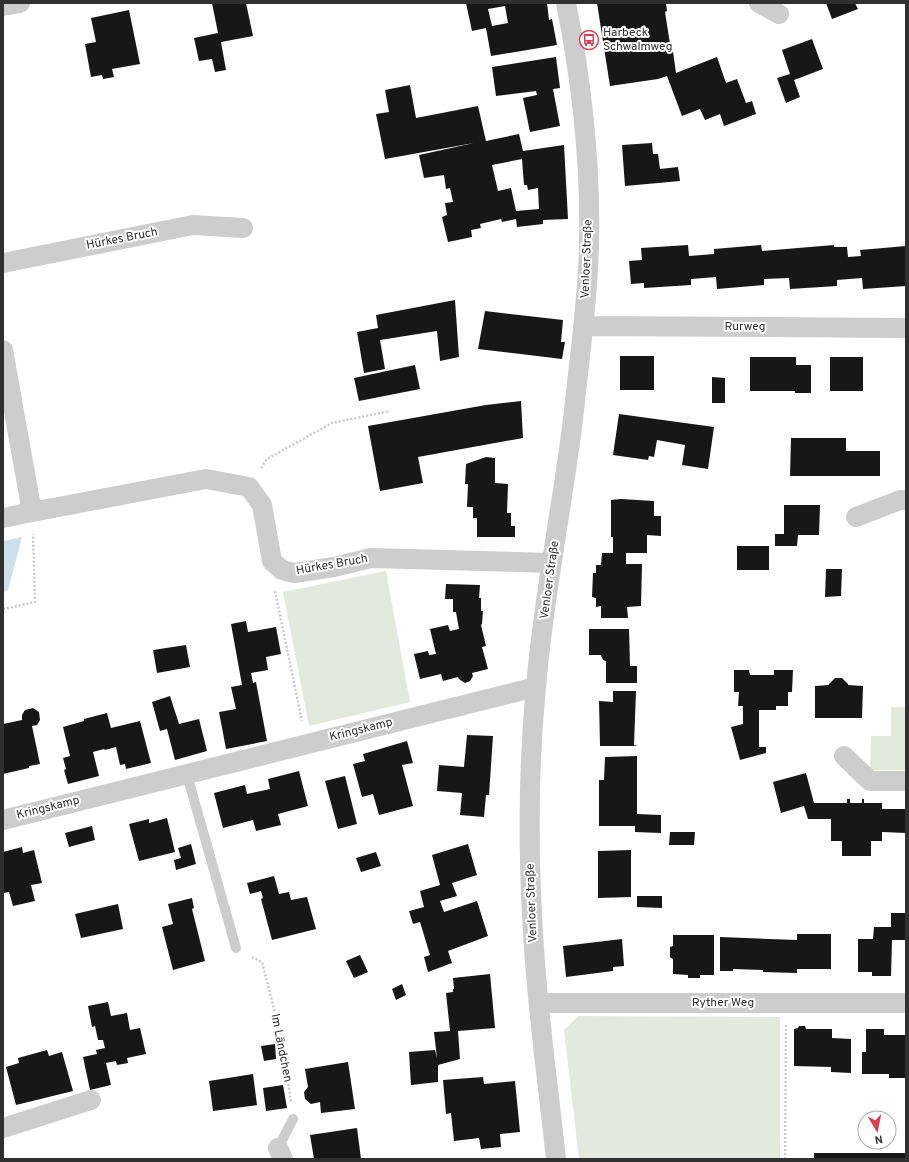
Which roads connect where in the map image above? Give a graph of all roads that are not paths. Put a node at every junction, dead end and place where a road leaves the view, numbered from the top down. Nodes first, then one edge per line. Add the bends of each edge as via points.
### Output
1 (20, 3) edge
2 (566, 3) edge
3 (759, 3) edge
4 (3, 6) edge
5 (779, 14) dead end
6 (242, 228) dead end
7 (3, 263) edge
8 (583, 326) junction
9 (906, 328) edge
10 (3, 350) edge
11 (906, 500) edge
12 (32, 512) junction
13 (856, 517) dead end
14 (3, 518) edge
15 (552, 563) junction
16 (536, 687) junction
17 (844, 756) dead end
18 (187, 775) junction
19 (906, 782) edge
20 (3, 820) edge
21 (236, 948) road end
22 (539, 1003) junction
23 (906, 1003) edge
24 (91, 1100) dead end
25 (293, 1119) road end
26 (3, 1128) edge
27 (280, 1154) edge
28 (556, 1159) edge

1 - 4 street
2 - 8 street, Venloer Straße via 582,96 588,172 589,246
3 - 5 street
6 - 7 street, Hürkes Bruch via 193,225
8 - 9 street, Rurweg
8 - 15 street, Venloer Straße via 572,428
10 - 12 street
11 - 13 street
12 - 14 street
12 - 15 street, Hürkes Bruch via 206,479 249,487 262,505 272,561 282,570 294,573 371,558
15 - 16 street, Venloer Straße
16 - 18 street, Kringskamp
16 - 22 street, Venloer Straße via 529,833
17 - 19 street via 870,781
18 - 20 street, Kringskamp
18 - 21 lane
22 - 23 street, Ryther Weg
22 - 28 street, Venloer Straße
24 - 26 street
25 - 27 lane

